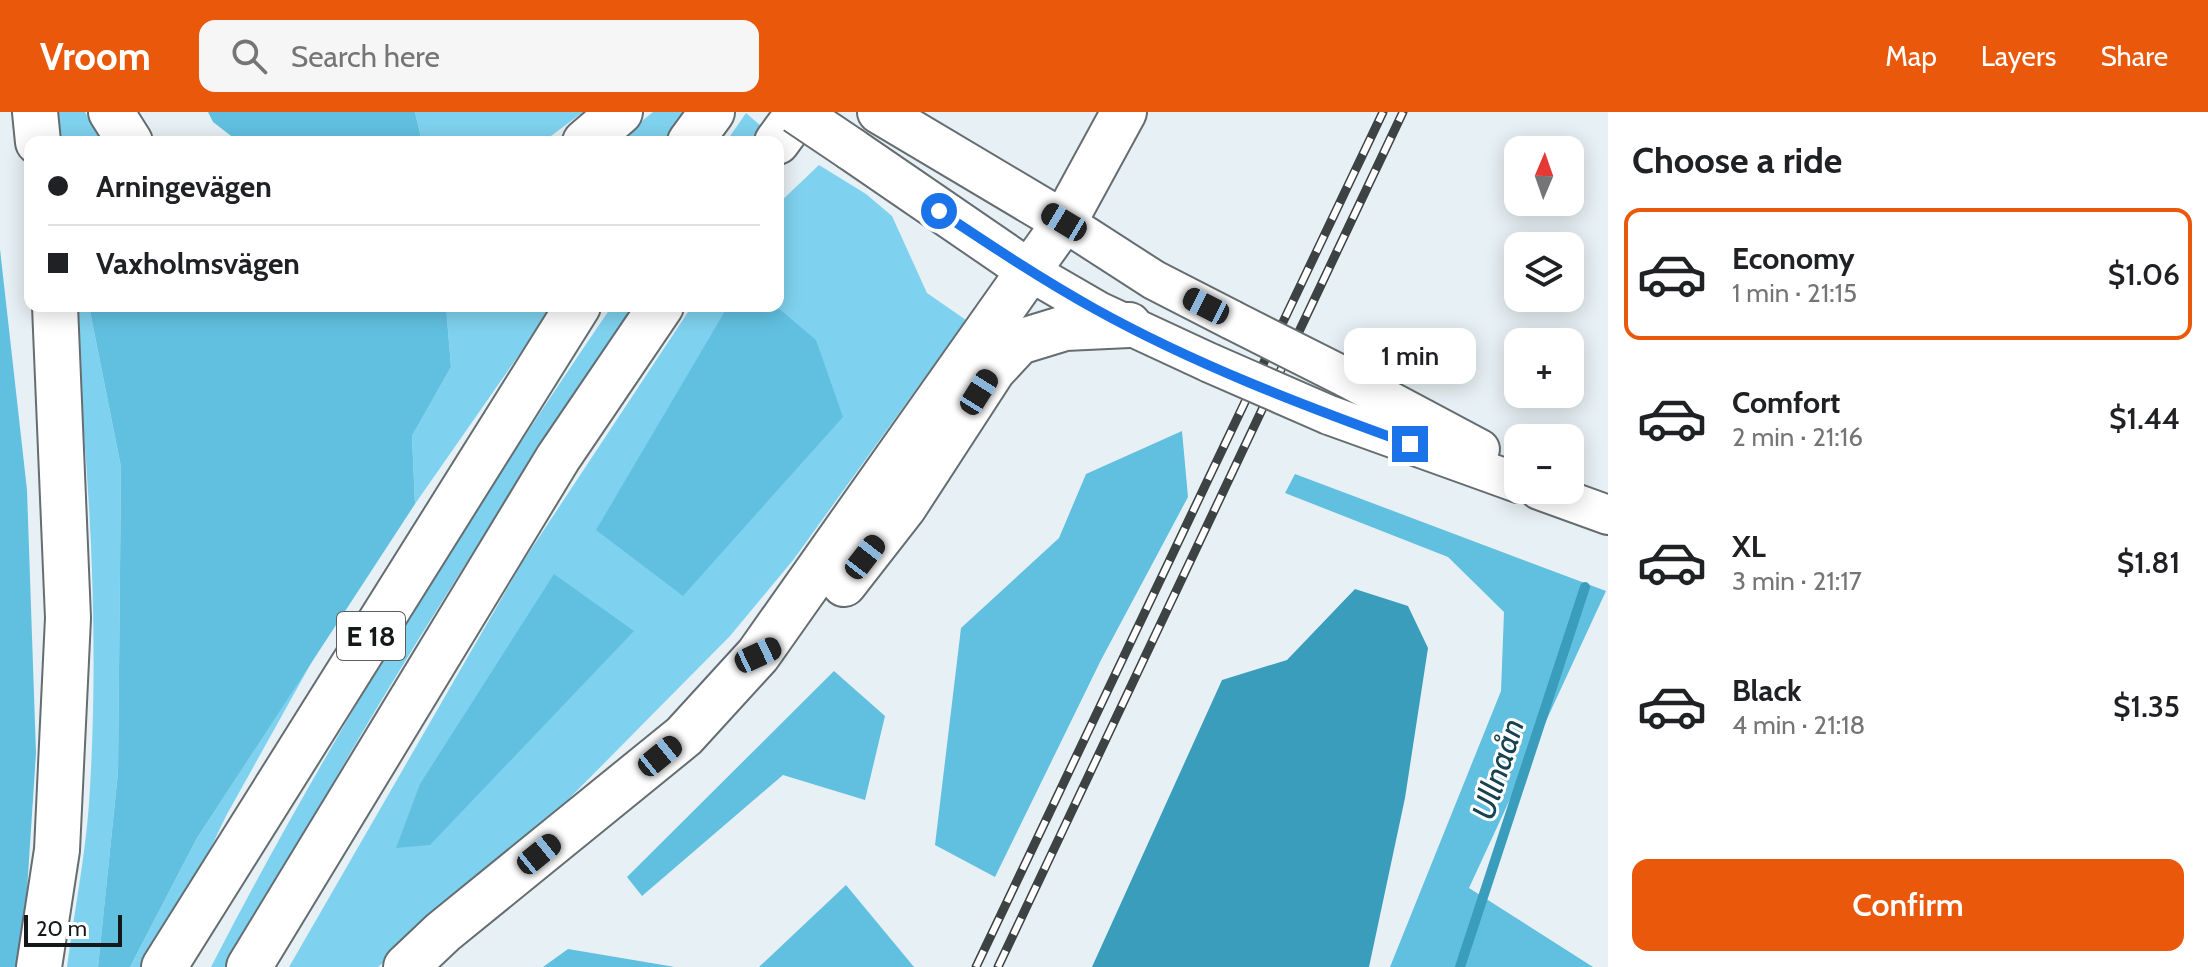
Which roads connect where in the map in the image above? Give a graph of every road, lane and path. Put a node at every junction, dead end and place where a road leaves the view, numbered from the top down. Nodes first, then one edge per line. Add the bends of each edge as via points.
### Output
1 (35, 112) edge
2 (111, 112) edge
3 (620, 112) edge
4 (712, 112) edge
5 (798, 112) edge
6 (879, 112) edge
7 (1124, 112) edge
8 (37, 136) edge
9 (126, 136) edge
10 (592, 136) edge
11 (694, 136) edge
12 (781, 136) edge
13 (1064, 222) junction
14 (1029, 271) junction
15 (55, 312) edge
16 (574, 312) edge
17 (657, 312) edge
18 (1129, 325) junction
19 (1504, 462) edge
20 (1504, 478) edge
21 (758, 655) junction
22 (39, 967) edge
23 (164, 967) edge
24 (249, 967) edge
25 (406, 967) edge

1 - 8 highway
2 - 9 highway
3 - 10 highway
4 - 11 highway
5 - 12 highway
5 - 14 main road, bridge
6 - 13 main road
7 - 13 highway
13 - 14 main road
13 - 19 main road, bridge via 1154,280
14 - 18 main road
14 - 21 highway
15 - 22 highway via 68,618 57,850
16 - 23 highway, E 18
17 - 24 highway, E 18 via 558,458
18 - 20 main road, bridge via 1329,415
18 - 21 highway via 1065,328 1019,342 993,370 904,507 806,633
21 - 25 highway via 684,736

